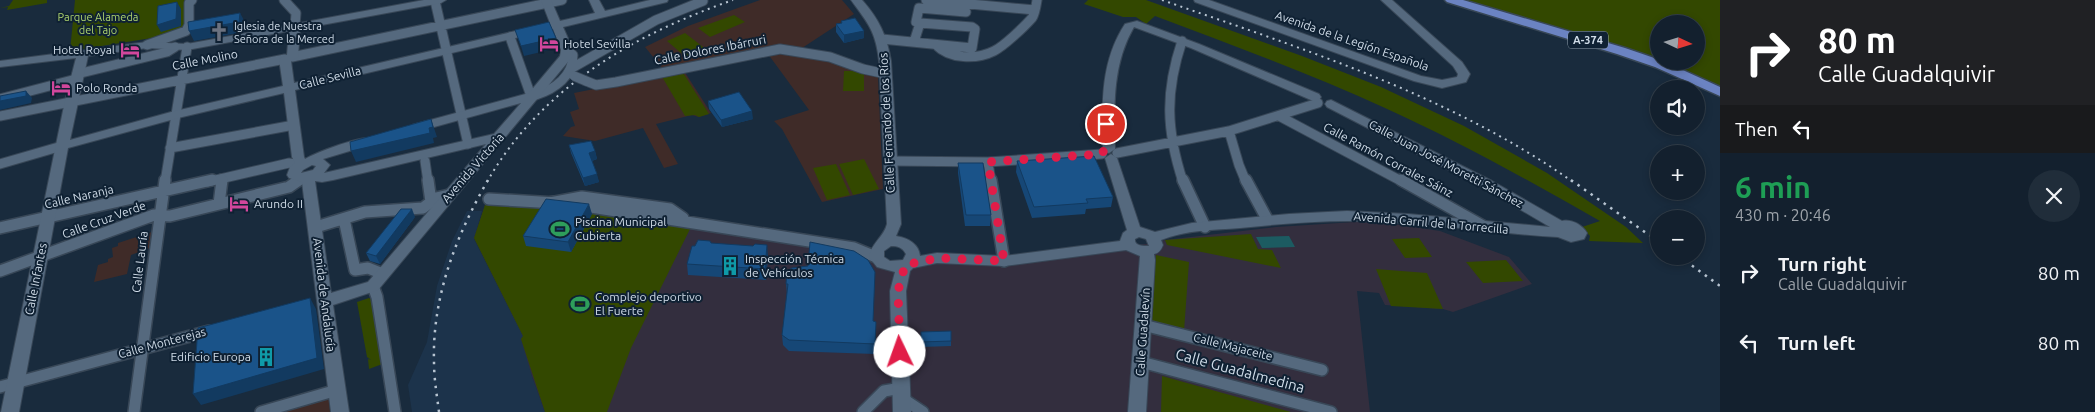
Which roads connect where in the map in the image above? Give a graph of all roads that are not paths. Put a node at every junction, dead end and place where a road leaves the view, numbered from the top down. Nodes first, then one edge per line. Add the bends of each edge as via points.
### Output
1 (192, 0) edge
2 (284, 0) edge
3 (438, 0) edge
4 (562, 0) edge
5 (594, 0) edge
6 (662, 0) edge
7 (856, 0) edge
8 (926, 0) edge
9 (1037, 0) edge
10 (1192, 0) edge
11 (1200, 0) edge
12 (1386, 0) edge
13 (1451, 0) edge
14 (703, 1) edge
15 (546, 2) edge
16 (1212, 6) junction
17 (1035, 10) junction
18 (966, 12) dead end
19 (601, 14) junction
20 (920, 22) junction
21 (441, 25) junction
22 (557, 25) junction
23 (296, 26) junction
24 (510, 37) junction
25 (882, 38) junction
26 (1182, 41) junction
27 (914, 42) junction
28 (935, 44) junction
29 (147, 45) junction
30 (181, 47) junction
31 (448, 51) junction
32 (83, 54) junction
33 (289, 58) junction
34 (0, 64) edge
35 (570, 64) junction
36 (886, 74) junction
37 (76, 76) junction
38 (180, 79) junction
39 (288, 89) junction
40 (1720, 92) edge
41 (533, 95) junction
42 (0, 100) edge
43 (71, 102) junction
44 (1321, 102) junction
45 (462, 114) junction
46 (175, 115) junction
47 (0, 116) edge
48 (1279, 116) junction
49 (294, 125) junction
50 (408, 130) edge
51 (1229, 131) junction
52 (380, 138) edge
53 (498, 138) junction
54 (1172, 143) junction
55 (468, 144) junction
56 (62, 146) junction
57 (170, 148) junction
58 (1110, 153) junction
59 (425, 161) dead end
60 (890, 161) junction
61 (988, 162) junction
62 (0, 164) edge
63 (306, 170) junction
64 (222, 179) junction
65 (163, 191) junction
66 (449, 195) junction
67 (489, 199) dead end
68 (219, 204) junction
69 (427, 205) junction
70 (160, 214) junction
71 (48, 217) junction
72 (344, 219) junction
73 (1267, 219) junction
74 (894, 224) junction
75 (423, 226) junction
76 (316, 227) junction
77 (1205, 227) junction
78 (1484, 227) junction
79 (0, 228) edge
80 (1560, 229) joint
81 (1132, 238) junction
82 (908, 245) junction
83 (1150, 245) junction
84 (880, 253) junction
85 (41, 256) junction
86 (938, 258) junction
87 (1004, 261) junction
88 (906, 264) junction
89 (0, 271) edge
90 (384, 274) junction
91 (373, 286) junction
92 (898, 291) junction
93 (319, 301) junction
94 (1144, 325) junction
95 (219, 328) edge
96 (143, 348) junction
97 (1141, 362) junction
98 (1322, 370) dead end
99 (15, 383) junction
100 (0, 387) edge
101 (337, 390) junction
102 (902, 399) edge
103 (10, 412) edge
104 (134, 412) edge
105 (261, 412) edge
106 (340, 412) edge
107 (396, 412) edge
108 (863, 412) edge
109 (923, 412) edge
110 (1137, 412) edge
111 (1331, 412) edge

1 - 29 street via 185,32
2 - 23 street via 296,13
3 - 21 street
3 - 23 main road
4 - 15 street, Calle Molino
5 - 19 main road
6 - 19 main road, Calle Sevilla
7 - 25 main road, Calle Fernando de los Ríos
8 - 17 street
9 - 17 street
10 - 16 main road
11 - 16 main road
12 - 16 main road, Avenida de la Legión Española via 1458,64 1464,74 1462,80 1442,84 1418,80
13 - 40 main road, A-374 via 1621,51 1659,64
14 - 35 street via 656,20
15 - 21 street, Calle Molino
15 - 22 main road
17 - 28 street via 1028,22 989,54 973,57 955,55 944,52
18 - 20 street via 919,8 916,22
19 - 22 main road, Calle Sevilla
20 - 27 street
20 - 28 street via 974,28 972,48
21 - 31 street
21 - 33 street, Calle Molino
22 - 24 main road, Calle Sevilla
22 - 35 main road
23 - 30 main road
23 - 33 main road, Avenida de Andalucía
24 - 31 main road, Calle Sevilla
24 - 41 street
25 - 27 street
25 - 36 main road, Calle Fernando de los Ríos
26 - 44 main road, Calle Juan José Moretti Sánchez
26 - 54 street via 1169,88
26 - 58 main road, Calle Juan José Moretti Sánchez via 1133,25 1114,60 1109,78 1106,108
27 - 28 street
29 - 30 main road
29 - 32 main road
30 - 37 street
30 - 38 street, Calle Lauría
31 - 39 main road, Calle Sevilla
31 - 45 street
32 - 34 main road
32 - 37 main road, Calle Infantes
33 - 38 street, Calle Molino
33 - 39 main road, Avenida de Andalucía
35 - 36 street, Calle Dolores Ibárruri, bridge via 586,81 596,84 780,49 830,57
35 - 41 main road, Avenida Victoria
35 - 41 street via 544,93
36 - 60 main road, Calle Fernando de los Ríos
37 - 42 street
37 - 43 main road, Calle Infantes
38 - 43 street, Calle Molino
38 - 46 street, Calle Lauría
39 - 46 main road, Calle Sevilla
39 - 49 main road, Avenida de Andalucía
41 - 45 main road
41 - 53 main road, Avenida Victoria
43 - 47 street, Calle Molino
43 - 56 main road, Calle Infantes
44 - 48 street
44 - 80 main road, Calle Juan José Moretti Sánchez via 1487,184
45 - 50 main road
45 - 55 street
46 - 56 main road, Calle Sevilla
46 - 57 street, Calle Lauría
48 - 51 street
48 - 78 street, Calle Ramón Corrales Sáinz
49 - 57 street
49 - 63 main road, Avenida de Andalucía via 298,157
51 - 54 street
51 - 73 street via 1250,192
52 - 63 main road via 319,156
53 - 55 main road
53 - 66 main road, Avenida Victoria
54 - 58 street
54 - 77 street via 1184,182
55 - 63 main road via 322,178
56 - 62 street, Calle Sevilla
56 - 71 main road, Calle Infantes
57 - 65 street, Calle Lauría
58 - 61 street
58 - 81 main road
59 - 69 street
60 - 61 street
60 - 74 main road, Calle Fernando de los Ríos
61 - 87 street
63 - 64 street, Calle Naranja via 289,164
63 - 68 street, Calle Cruz Verde via 289,187
63 - 76 main road, Avenida de Andalucía
64 - 65 street, Calle Naranja
64 - 68 street
65 - 70 street, Calle Lauría
65 - 71 street, Calle Naranja
66 - 69 street via 436,198
66 - 75 main road, Avenida Victoria
67 - 84 street via 567,203
68 - 70 street, Calle Cruz Verde via 170,216
69 - 72 street via 365,212
69 - 75 street via 430,210
70 - 85 street, Calle Cruz Verde
70 - 96 street, Calle Lauría
71 - 79 street, Calle Naranja
71 - 85 main road, Calle Infantes
72 - 76 street
72 - 90 street via 355,270 368,268
73 - 77 main road, Avenida Carril de la Torrecilla
73 - 78 main road, Avenida Carril de la Torrecilla via 1356,216
74 - 82 main road, Calle Fernando de los Ríos
74 - 84 main road
75 - 90 main road, Avenida Victoria
76 - 93 main road, Avenida de Andalucía
77 - 83 main road, Avenida Carril de la Torrecilla via 1167,233
78 - 80 main road, Avenida Carril de la Torrecilla
81 - 83 main road via 1147,234
81 - 87 main road
82 - 84 main road via 895,241
82 - 86 main road
82 - 88 main road via 913,254
83 - 94 main road, Calle Guadalevín
84 - 88 main road via 897,267
84 - 92 main road via 892,272
85 - 89 street, Calle Cruz Verde
85 - 99 main road, Calle Infantes
86 - 87 main road
86 - 88 main road
88 - 92 main road
90 - 91 main road, Avenida Victoria
91 - 93 main road, Avenida Victoria via 336,299
91 - 107 street
92 - 102 main road
93 - 101 main road, Avenida de Andalucía
94 - 97 main road, Calle Guadalevín
94 - 98 street, Calle Majaceite
95 - 96 street, Calle Monterejas
96 - 99 street, Calle Monterejas
96 - 104 street, Calle Lauría
97 - 110 main road, Calle Guadalevín
97 - 111 street, Calle Guadalmedina
99 - 100 street, Calle Monterejas
99 - 103 main road, Calle Infantes
101 - 105 street
101 - 106 main road, Avenida de Andalucía
102 - 108 street via 884,391
102 - 109 street

